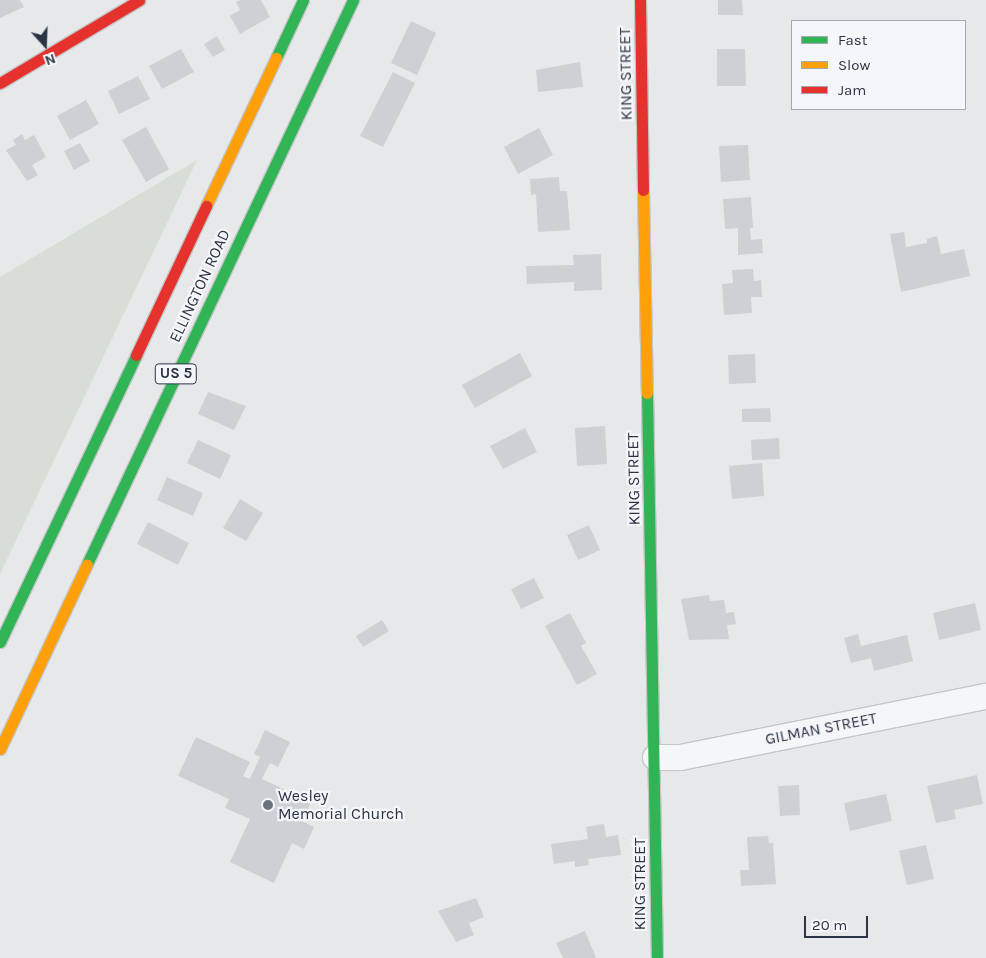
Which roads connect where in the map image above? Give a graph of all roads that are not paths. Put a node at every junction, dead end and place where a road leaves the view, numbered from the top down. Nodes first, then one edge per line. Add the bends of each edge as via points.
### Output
1 (140, 0) edge
2 (303, 0) edge
3 (353, 0) edge
4 (640, 0) edge
5 (0, 83) edge
6 (0, 642) edge
7 (986, 696) edge
8 (0, 748) edge
9 (655, 757) junction
10 (656, 958) edge

1 - 5 main road
2 - 6 main road, ELLINGTON ROAD / US 5
3 - 8 main road, ELLINGTON ROAD / US 5
4 - 9 main road, KING STREET
7 - 9 street, GILMAN STREET via 680,756
9 - 10 main road, KING STREET

